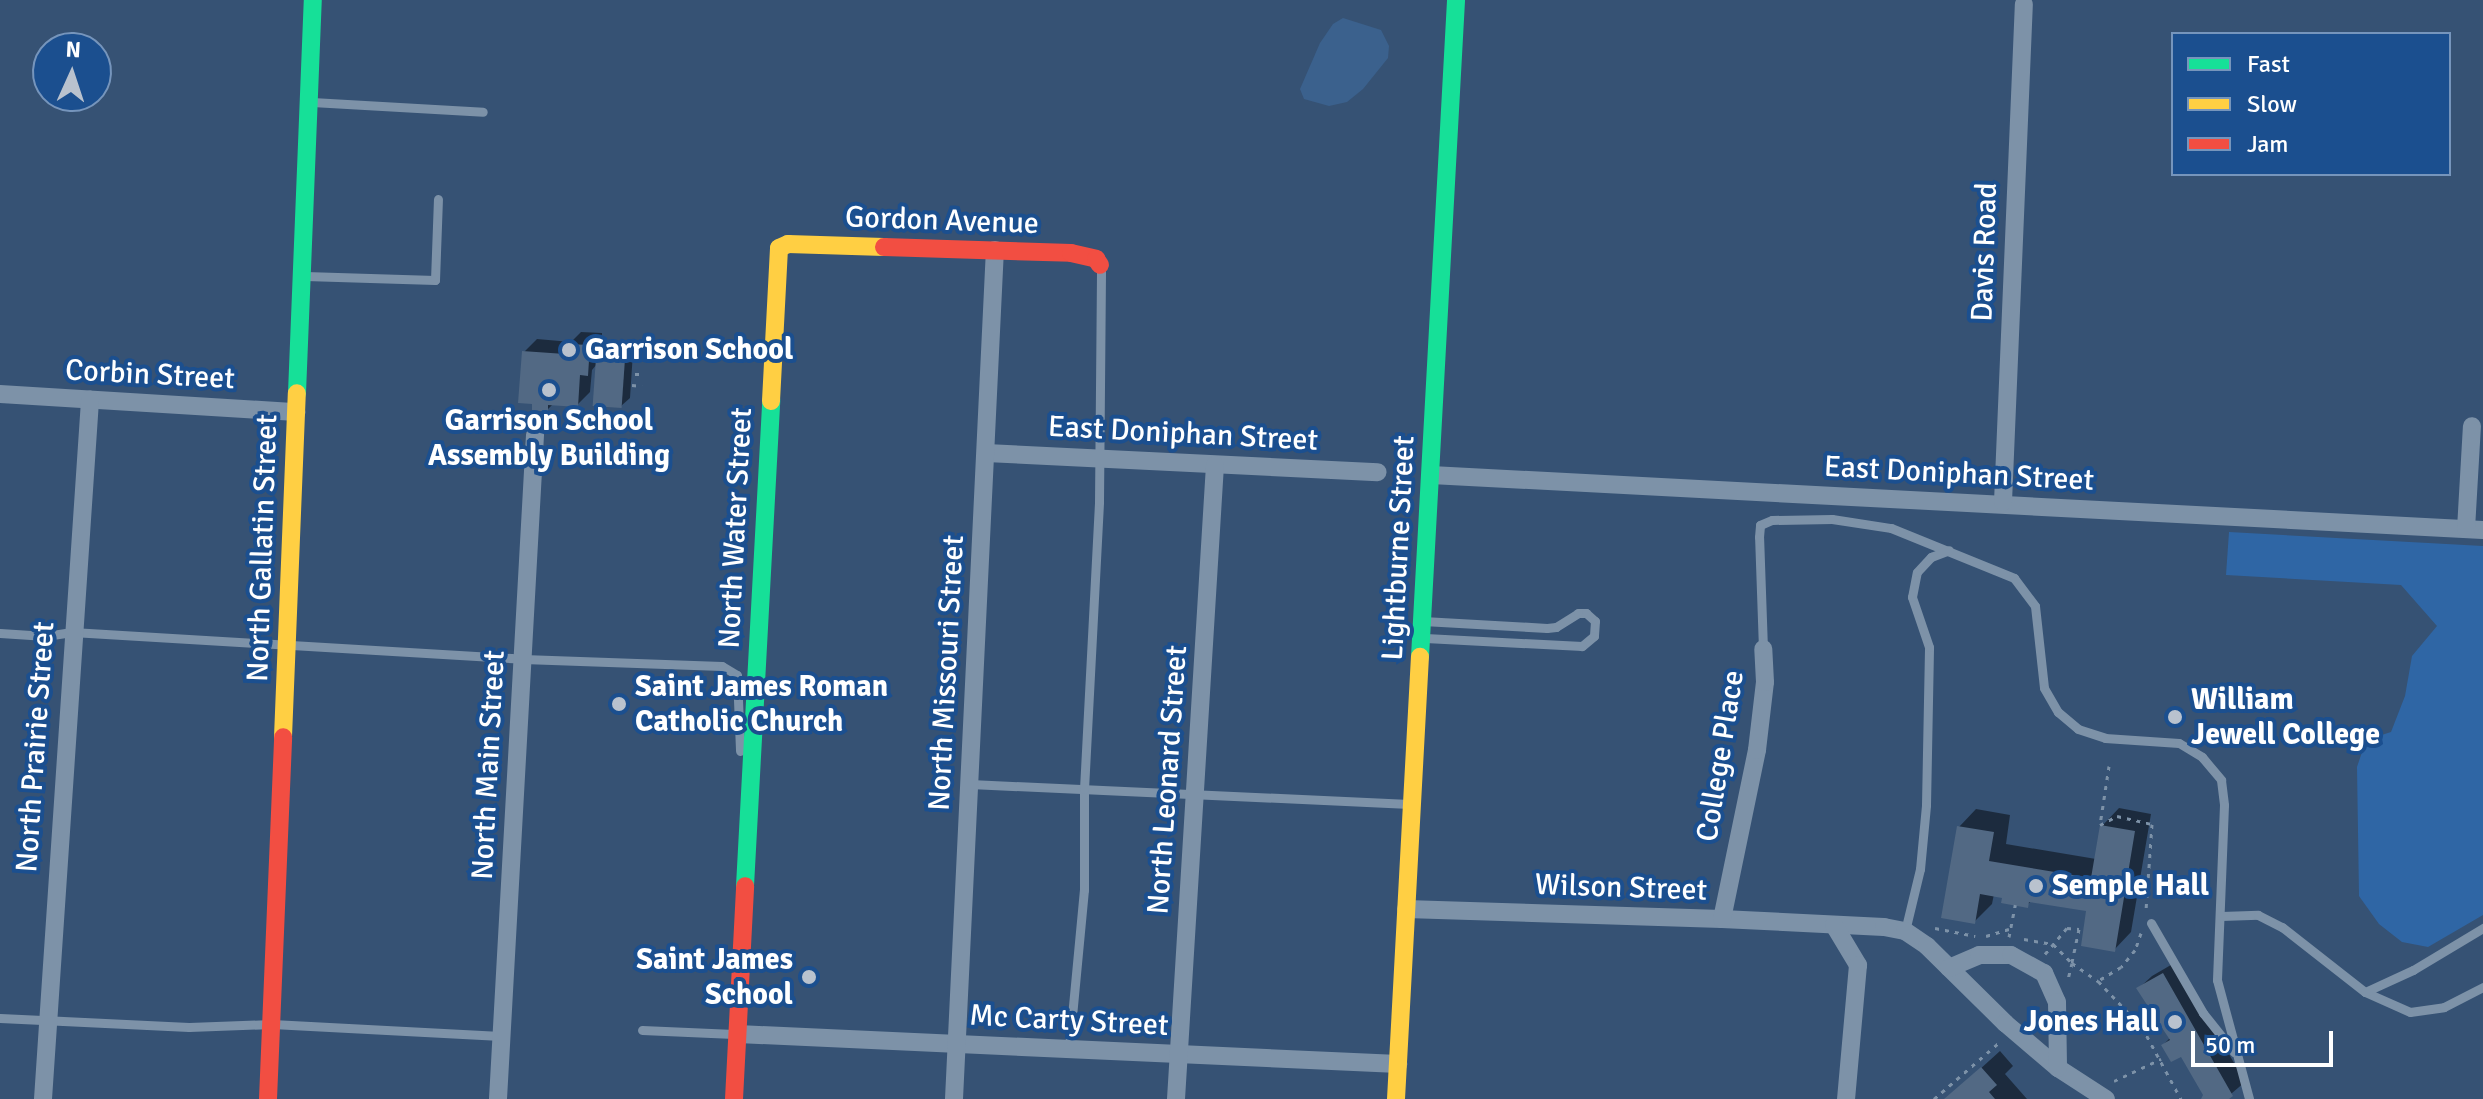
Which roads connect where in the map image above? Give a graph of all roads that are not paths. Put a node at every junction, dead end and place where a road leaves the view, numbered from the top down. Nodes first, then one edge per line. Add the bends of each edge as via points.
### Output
1 (313, 0) edge
2 (1456, 0) edge
3 (2024, 4) dead end
4 (309, 102) junction
5 (483, 112) dead end
6 (438, 199) dead end
7 (779, 248) joint
8 (995, 250) junction
9 (1100, 265) joint
10 (302, 275) junction
11 (0, 394) edge
12 (90, 400) junction
13 (296, 412) junction
14 (2472, 426) dead end
15 (535, 435) dead end
16 (986, 453) junction
17 (1099, 458) junction
18 (1215, 465) junction
19 (1378, 472) dead end
20 (1431, 475) junction
21 (2003, 502) junction
22 (2474, 529) edge
23 (1949, 550) junction
24 (1422, 630) junction
25 (72, 632) junction
26 (0, 633) edge
27 (287, 643) junction
28 (1763, 649) joint
29 (523, 659) junction
30 (970, 784) junction
31 (1084, 789) junction
32 (750, 793) junction
33 (1195, 794) junction
34 (1412, 805) junction
35 (1406, 909) junction
36 (2221, 916) junction
37 (1722, 919) junction
38 (2148, 921) road end
39 (1834, 925) junction
40 (2483, 928) edge
41 (1905, 931) junction
42 (1949, 968) junction
43 (2483, 987) edge
44 (2365, 992) junction
45 (0, 1018) edge
46 (47, 1021) junction
47 (272, 1024) junction
48 (642, 1030) dead end
49 (738, 1034) junction
50 (501, 1036) junction
51 (957, 1044) junction
52 (1069, 1048) junction
53 (1179, 1054) junction
54 (2238, 1058) junction
55 (1398, 1064) junction
56 (2058, 1068) junction
57 (2100, 1095) edge
58 (43, 1099) edge
59 (268, 1099) edge
60 (498, 1099) edge
61 (734, 1099) edge
62 (954, 1099) edge
63 (1176, 1099) edge
64 (1396, 1099) edge
65 (1846, 1099) edge
66 (2249, 1099) edge

1 - 4 street, North Gallatin Street
2 - 20 street, Lightburne Street
3 - 21 street, Davis Road
4 - 5 lane
4 - 10 street, North Gallatin Street
6 - 10 lane via 435,280
7 - 8 street, Gordon Avenue via 788,244
7 - 32 street, North Water Street
8 - 9 street, Gordon Avenue via 1071,253 1096,259
8 - 16 street, North Missouri Street
9 - 17 lane
10 - 13 street, North Gallatin Street
11 - 12 street, Corbin Street
12 - 13 street, Corbin Street
12 - 25 street, North Prairie Street
13 - 27 street, North Gallatin Street
14 - 22 street
15 - 29 street, North Main Street
16 - 17 street, East Doniphan Street
16 - 30 street, North Missouri Street
17 - 18 street, East Doniphan Street
17 - 31 lane
18 - 19 street, East Doniphan Street
18 - 33 street, North Leonard Street
20 - 21 street, East Doniphan Street
20 - 24 street, Lightburne Street
21 - 22 street, East Doniphan Street
23 - 28 lane via 1891,528 1832,519 1760,525
23 - 36 lane via 1999,569 2027,592 2039,624 2044,688 2058,712 2078,729 2105,738 2179,743 2202,757 2221,780
23 - 41 lane via 1931,557 1917,572 1912,597 1929,647 1926,805 1920,869
24 - 24 lane via 1582,646 1596,629 1591,616 1578,613 1547,628
24 - 34 street, Lightburne Street
25 - 26 lane
25 - 27 lane
25 - 46 street, North Prairie Street
27 - 29 lane
27 - 47 street, North Gallatin Street
28 - 37 street, College Place via 1757,750
29 - 32 lane via 722,666 737,675 740,754
29 - 50 street, North Main Street
30 - 31 lane
30 - 51 street, North Missouri Street
31 - 33 lane
31 - 52 lane via 1084,890
32 - 49 street, North Water Street
33 - 34 lane
33 - 53 street, North Leonard Street
34 - 35 street, Lightburne Street
35 - 37 street, Wilson Street
35 - 55 street, Lightburne Street
36 - 44 lane via 2258,915 2282,927
36 - 54 lane via 2217,980
37 - 39 street, Wilson Street
38 - 54 lane via 2203,1013
39 - 41 street, Wilson Street
39 - 65 street via 1858,965
40 - 44 lane
41 - 42 street
42 - 56 street
42 - 56 street via 1979,955 2011,955 2044,973 2057,1002
43 - 44 lane via 2444,1007 2410,1012
45 - 46 lane
46 - 47 lane via 189,1027
46 - 58 street, North Prairie Street
47 - 50 lane
47 - 59 street, North Gallatin Street
48 - 49 lane
49 - 51 street, Mc Carty Street
49 - 61 street, North Water Street
50 - 60 street, North Main Street
51 - 52 street, Mc Carty Street
51 - 62 street, North Missouri Street
52 - 53 street, Mc Carty Street
53 - 55 street, Mc Carty Street
53 - 63 street, North Leonard Street
54 - 66 lane
55 - 64 street, Lightburne Street
56 - 57 street

